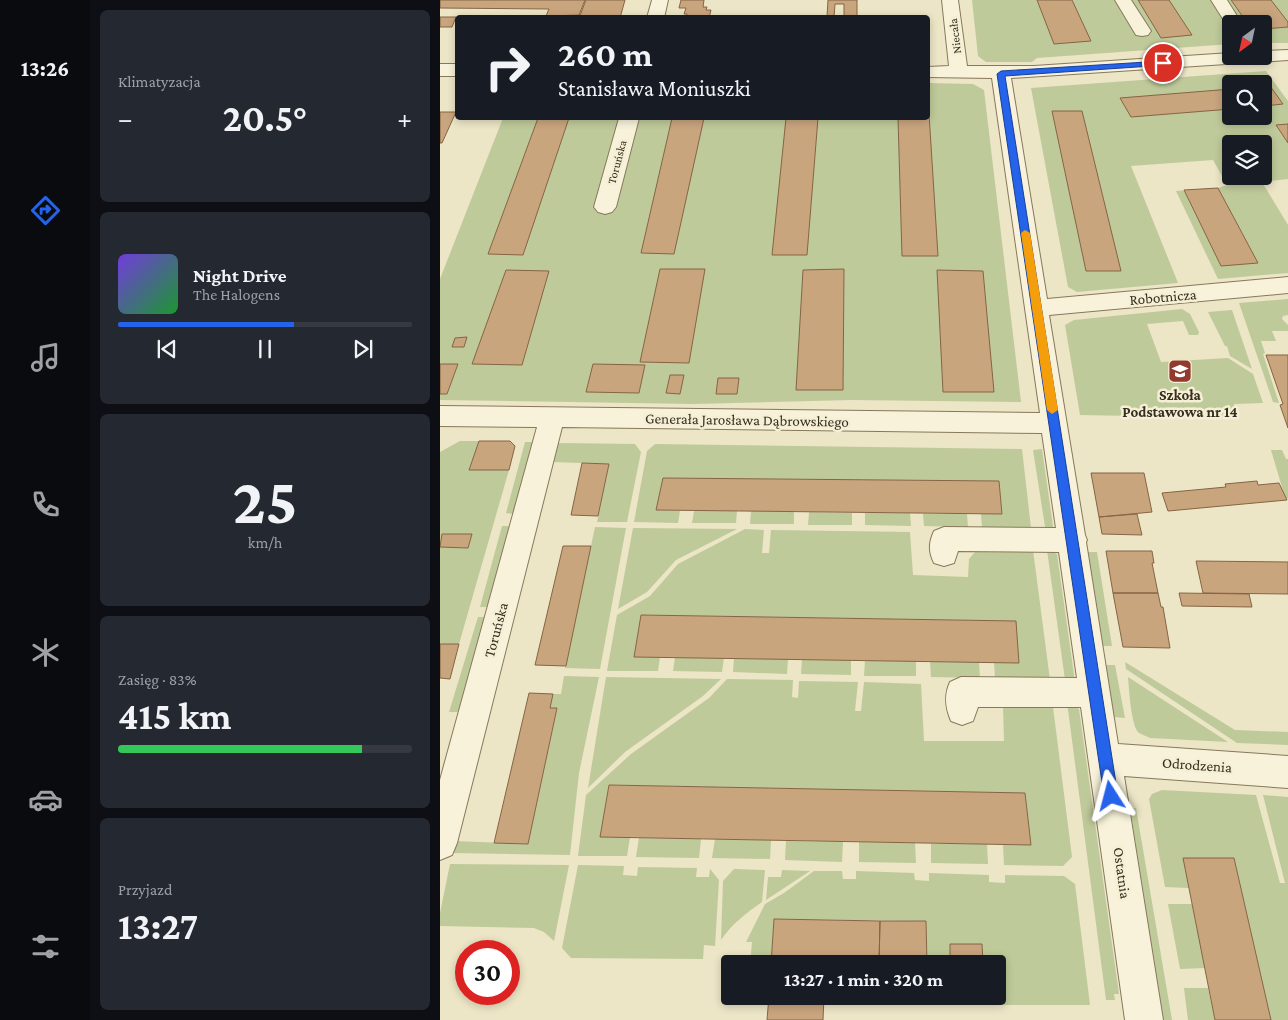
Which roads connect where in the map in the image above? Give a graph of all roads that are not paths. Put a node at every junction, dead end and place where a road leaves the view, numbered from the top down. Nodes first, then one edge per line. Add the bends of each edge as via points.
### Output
1 (660, 0) edge
2 (950, 0) edge
3 (1124, 0) edge
4 (1219, 0) edge
5 (656, 15) edge
6 (1229, 15) edge
7 (1142, 31) dead end
8 (1288, 55) edge
9 (440, 70) edge
10 (455, 70) edge
11 (930, 72) edge
12 (958, 72) junction
13 (1001, 74) junction
14 (628, 120) edge
15 (605, 206) dead end
16 (1288, 285) edge
17 (1037, 308) junction
18 (440, 416) edge
19 (552, 417) junction
20 (1054, 423) junction
21 (1073, 540) junction
22 (944, 554) dead end
23 (1096, 693) junction
24 (962, 710) dead end
25 (1106, 758) junction
26 (1288, 772) edge
27 (440, 843) edge
28 (1144, 1020) edge

1 - 5 street
2 - 12 street, Niecała
3 - 7 street
4 - 6 street
8 - 13 street
9 - 10 street
11 - 12 street
12 - 13 street
13 - 17 street, Ostatnia
14 - 15 street, Toruńska
16 - 17 street, Robotnicza
17 - 20 street, Ostatnia
18 - 19 street, Generała Jarosława Dąbrowskiego
19 - 20 street, Generała Jarosława Dąbrowskiego
19 - 27 street, Toruńska
20 - 21 street, Ostatnia
21 - 22 street via 944,539
21 - 23 street, Ostatnia
23 - 24 street via 961,692
23 - 25 street, Ostatnia
25 - 26 street, Odrodzenia
25 - 28 street, Ostatnia

